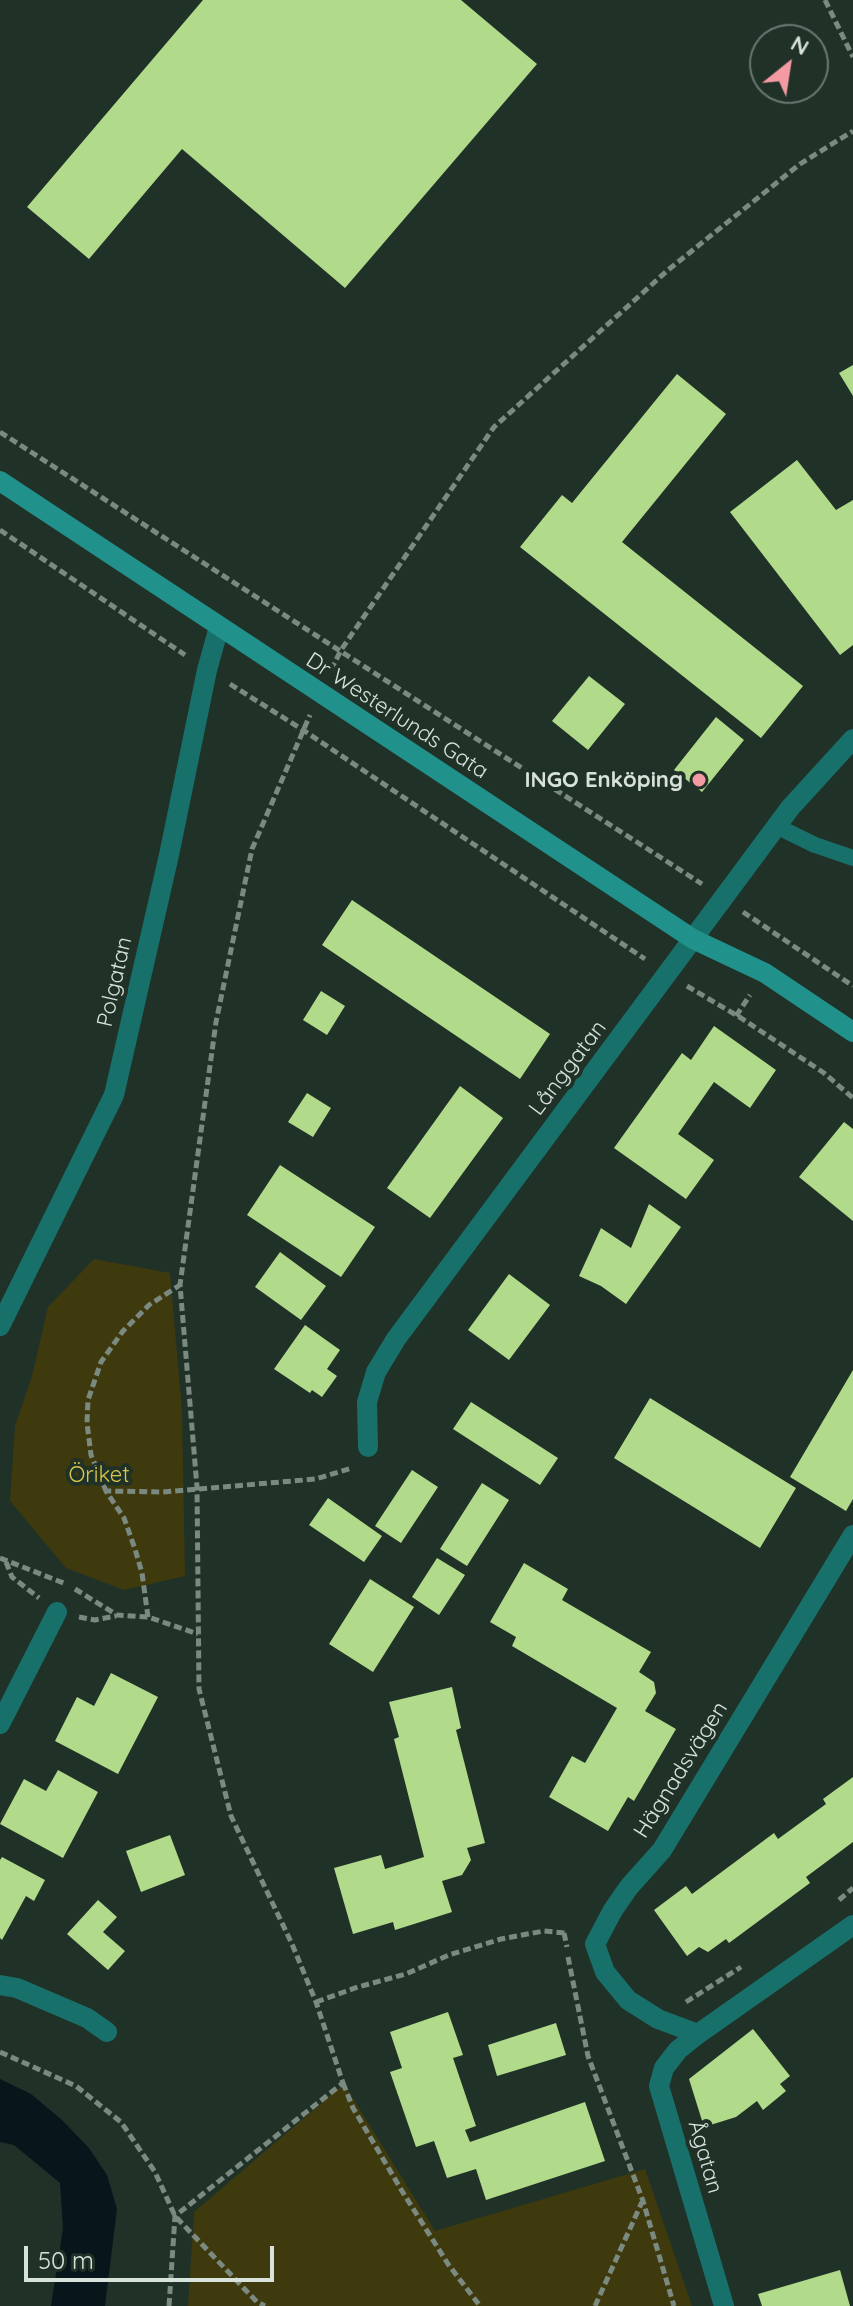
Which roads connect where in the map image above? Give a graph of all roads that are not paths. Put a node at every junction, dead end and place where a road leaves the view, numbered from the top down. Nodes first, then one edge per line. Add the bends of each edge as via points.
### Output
1 (0, 481) edge
2 (219, 627) junction
3 (853, 739) edge
4 (776, 826) junction
5 (853, 858) edge
6 (693, 939) junction
7 (853, 1032) edge
8 (0, 1326) edge
9 (368, 1447) road end
10 (853, 1535) edge
11 (57, 1612) road end
12 (0, 1724) edge
13 (853, 1925) edge
14 (0, 1985) edge
15 (107, 2032) dead end
16 (698, 2034) junction
17 (724, 2306) edge

1 - 2 main road, Dr Westerlunds Gata
2 - 6 main road, Dr Westerlunds Gata
2 - 8 street, Polgatan via 114,1095
3 - 4 street, Långgatan
4 - 5 lane
4 - 6 street, Långgatan
6 - 7 main road, Dr Westerlunds Gata via 765,973
6 - 9 street, Långgatan via 396,1339 376,1372 367,1402
10 - 16 street, Hägnadsvägen via 662,1850 629,1887 595,1944 605,1972 628,2000
11 - 12 street
13 - 16 street, Ågatan
14 - 15 street via 87,2018
16 - 17 street, Ågatan via 664,2068 659,2086

